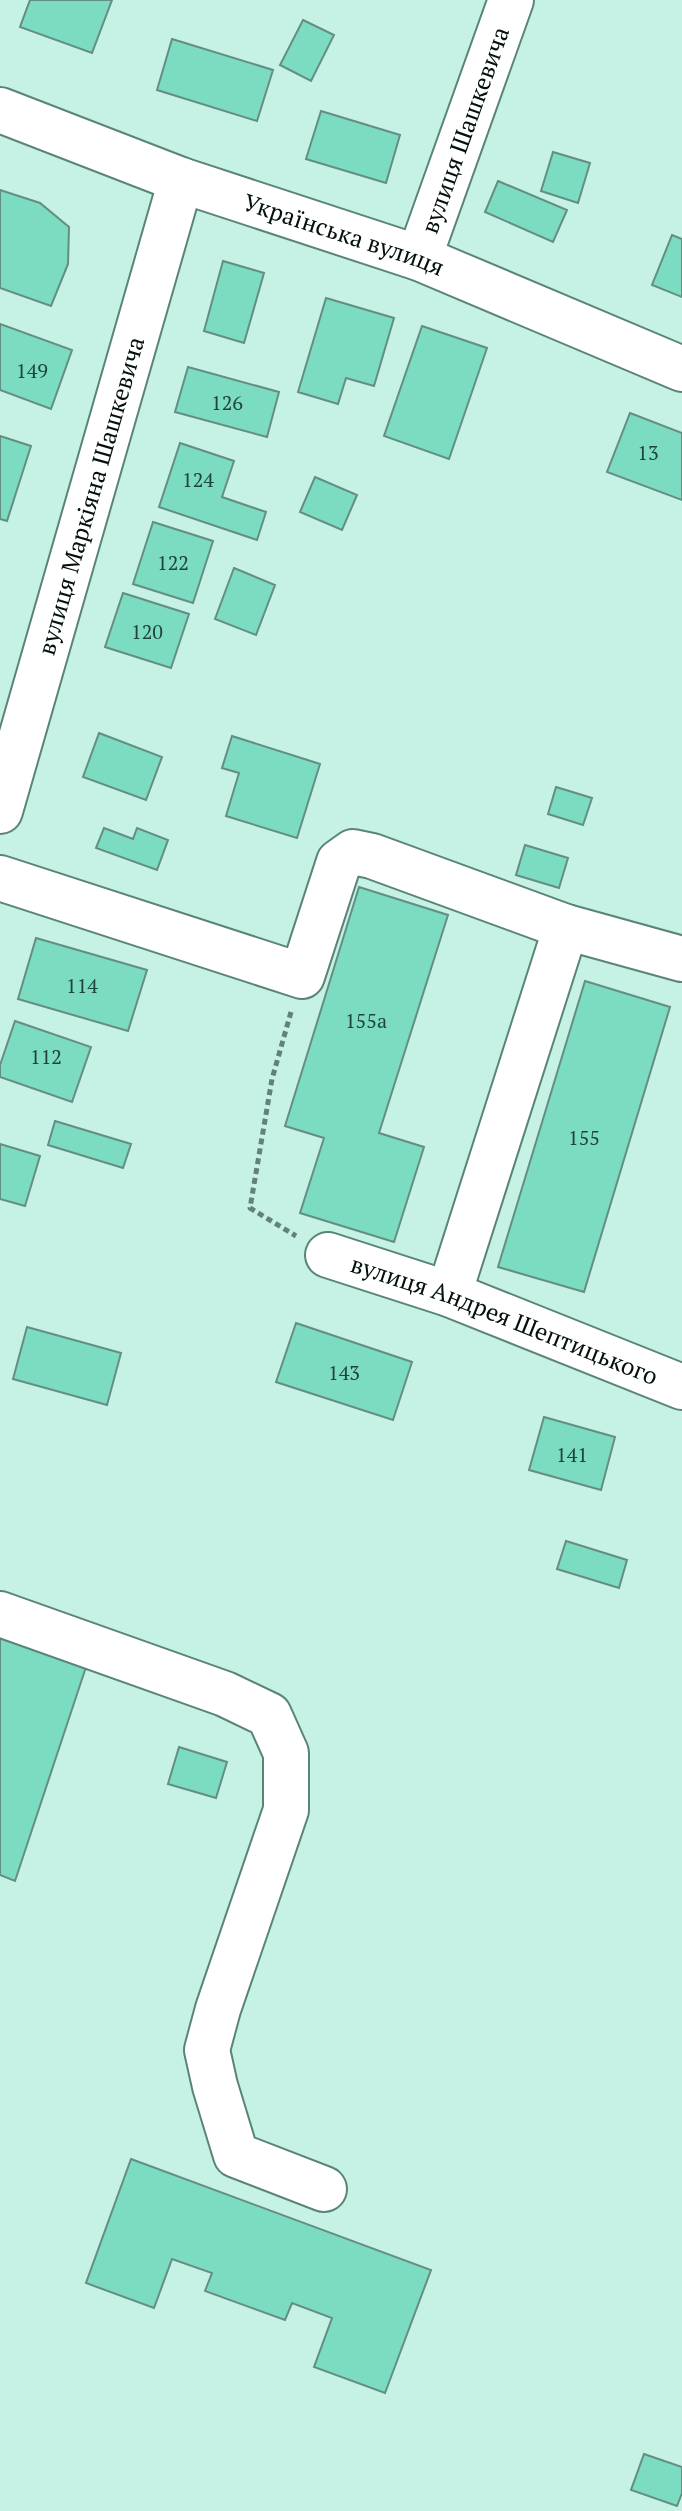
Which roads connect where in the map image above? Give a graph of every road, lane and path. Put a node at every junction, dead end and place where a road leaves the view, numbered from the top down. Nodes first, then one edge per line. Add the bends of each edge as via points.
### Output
1 (511, 0) edge
2 (0, 110) edge
3 (181, 180) junction
4 (419, 258) junction
5 (682, 369) edge
6 (0, 811) edge
7 (0, 878) edge
8 (566, 927) junction
9 (682, 959) edge
10 (302, 976) junction
11 (328, 1255) joint
12 (449, 1294) junction
13 (682, 1387) edge
14 (0, 1614) edge
15 (324, 2189) dead end

1 - 4 street, вулиця Шашкевича
2 - 3 street, Українська вулиця
3 - 4 street, Українська вулиця
3 - 6 street, вулиця Маркіяна Шашкевича
4 - 5 street, Українська вулиця
7 - 10 street
8 - 9 street
8 - 10 street via 353,852 339,862
8 - 12 street
10 - 11 path via 272,1079 250,1208
11 - 12 street, вулиця Андрея Шептицького
12 - 13 street, вулиця Андрея Шептицького
14 - 15 street via 225,1694 269,1715 286,1753 286,1810 207,2050 236,2155

